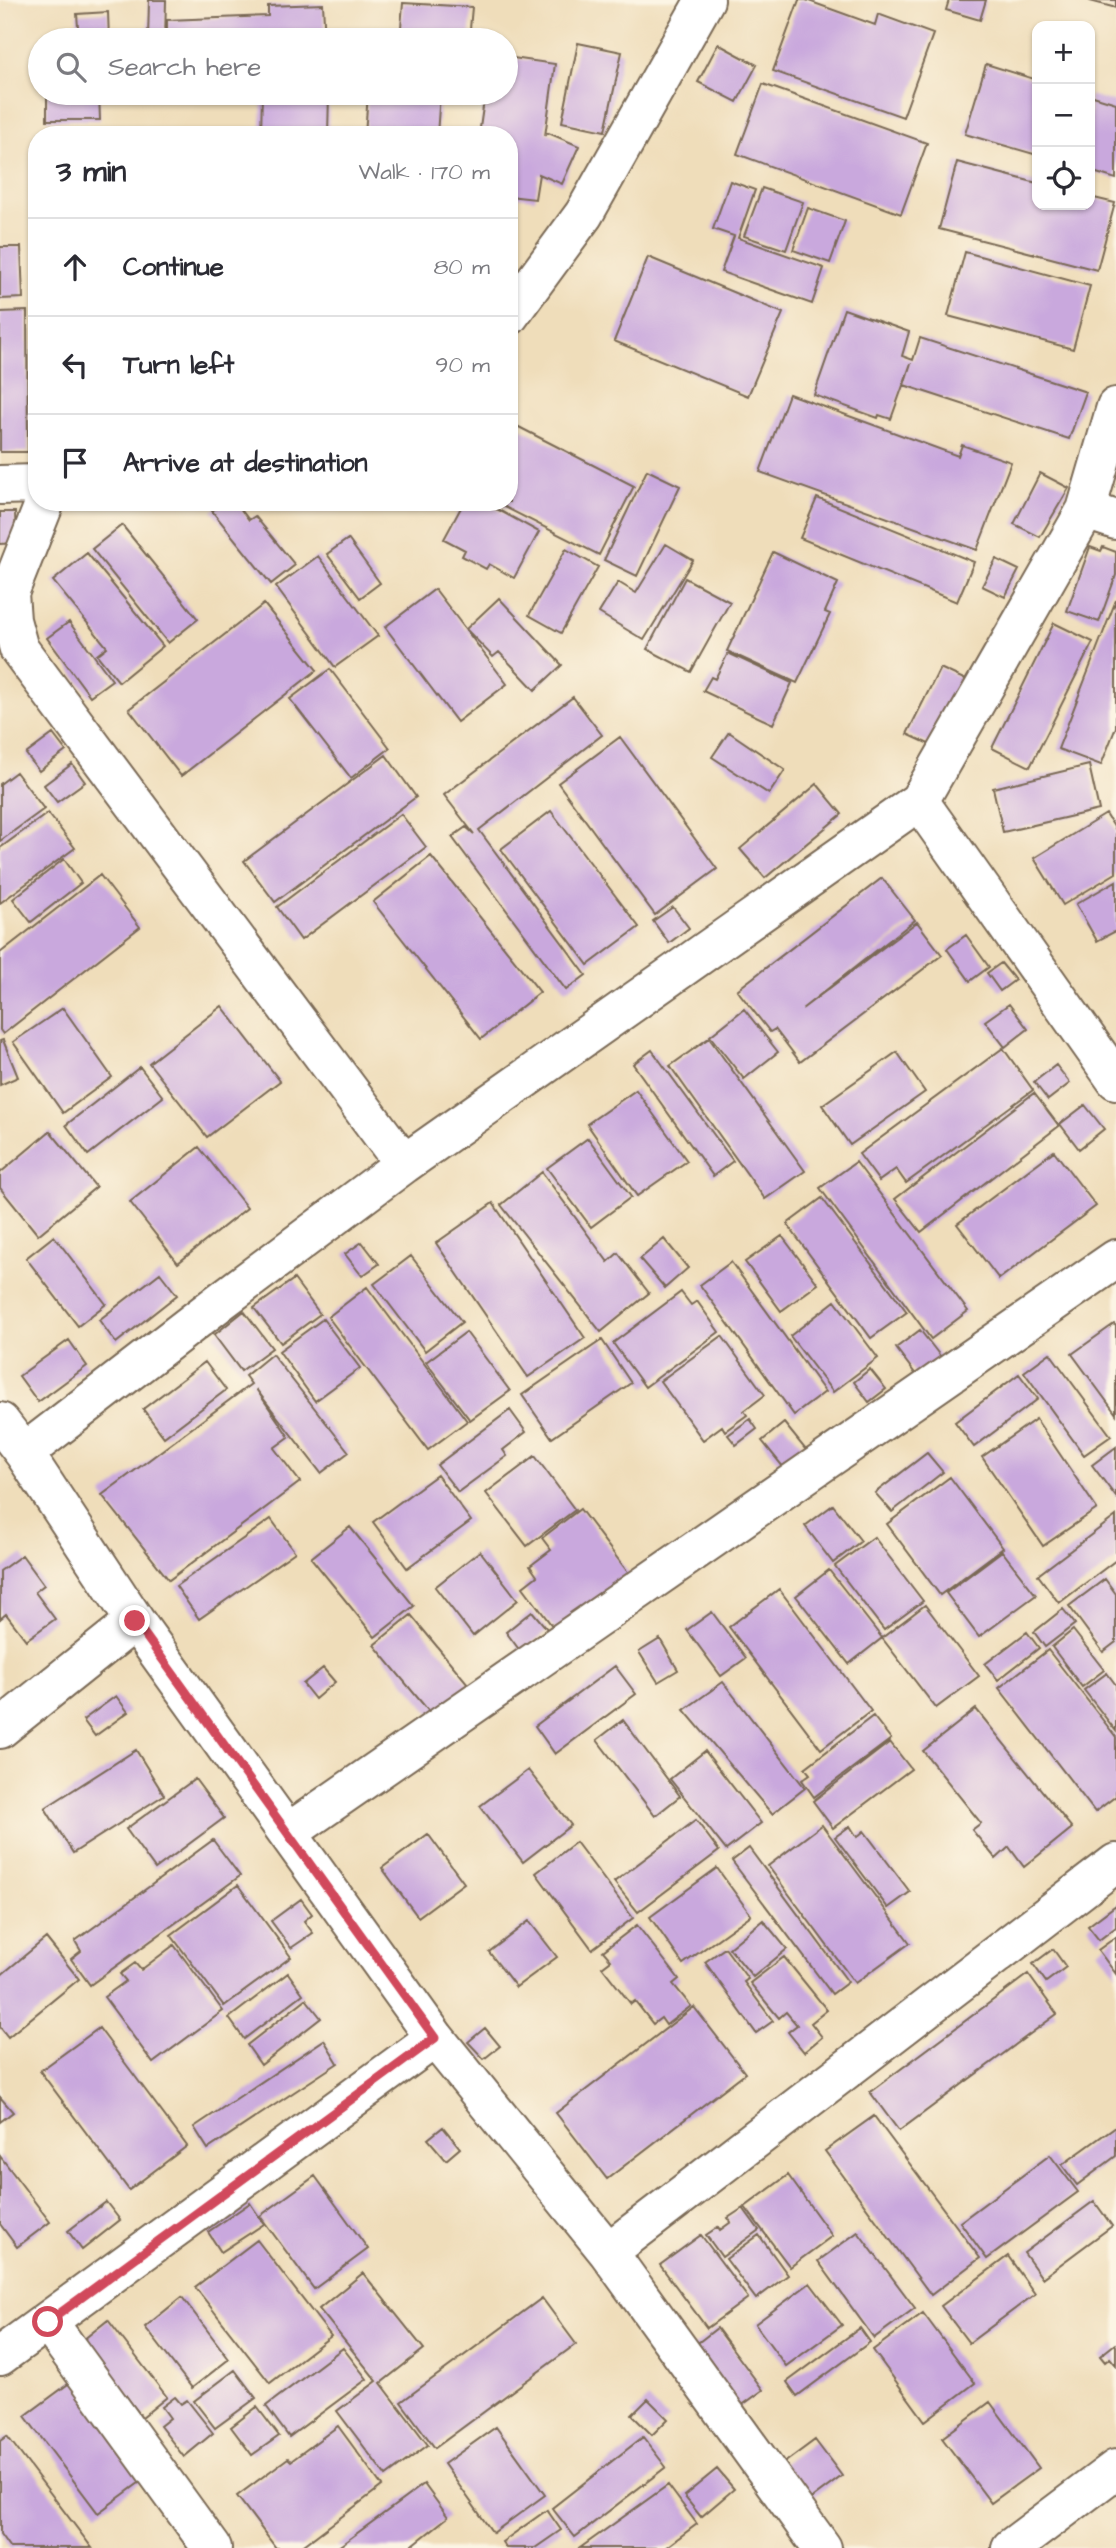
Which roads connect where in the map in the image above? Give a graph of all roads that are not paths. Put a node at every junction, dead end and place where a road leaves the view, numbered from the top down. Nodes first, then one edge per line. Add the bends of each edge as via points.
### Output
1 (705, 0) edge
2 (518, 304) edge
3 (1116, 407) edge
4 (28, 484) edge
5 (0, 485) edge
6 (42, 511) edge
7 (1101, 515) edge
8 (919, 801) junction
9 (1116, 1080) edge
10 (404, 1164) junction
11 (1116, 1259) edge
12 (0, 1422) edge
13 (24, 1453) junction
14 (135, 1621) junction
15 (0, 1729) edge
16 (289, 1832) junction
17 (1116, 1863) edge
18 (435, 2038) junction
19 (608, 2252) junction
20 (48, 2322) junction
21 (0, 2356) edge
22 (1116, 2469) edge
23 (212, 2548) edge
24 (822, 2548) edge
25 (1011, 2548) edge

1 - 2 street via 584,214
3 - 7 street
4 - 5 street
6 - 10 street via 9,593 19,649
7 - 8 street
8 - 9 street
8 - 10 street
10 - 13 street
11 - 16 street
12 - 13 street
13 - 14 street
14 - 15 street
14 - 16 street
16 - 18 street
17 - 19 street
18 - 19 street
18 - 20 street
19 - 24 street
20 - 21 street
20 - 23 street
22 - 25 street

